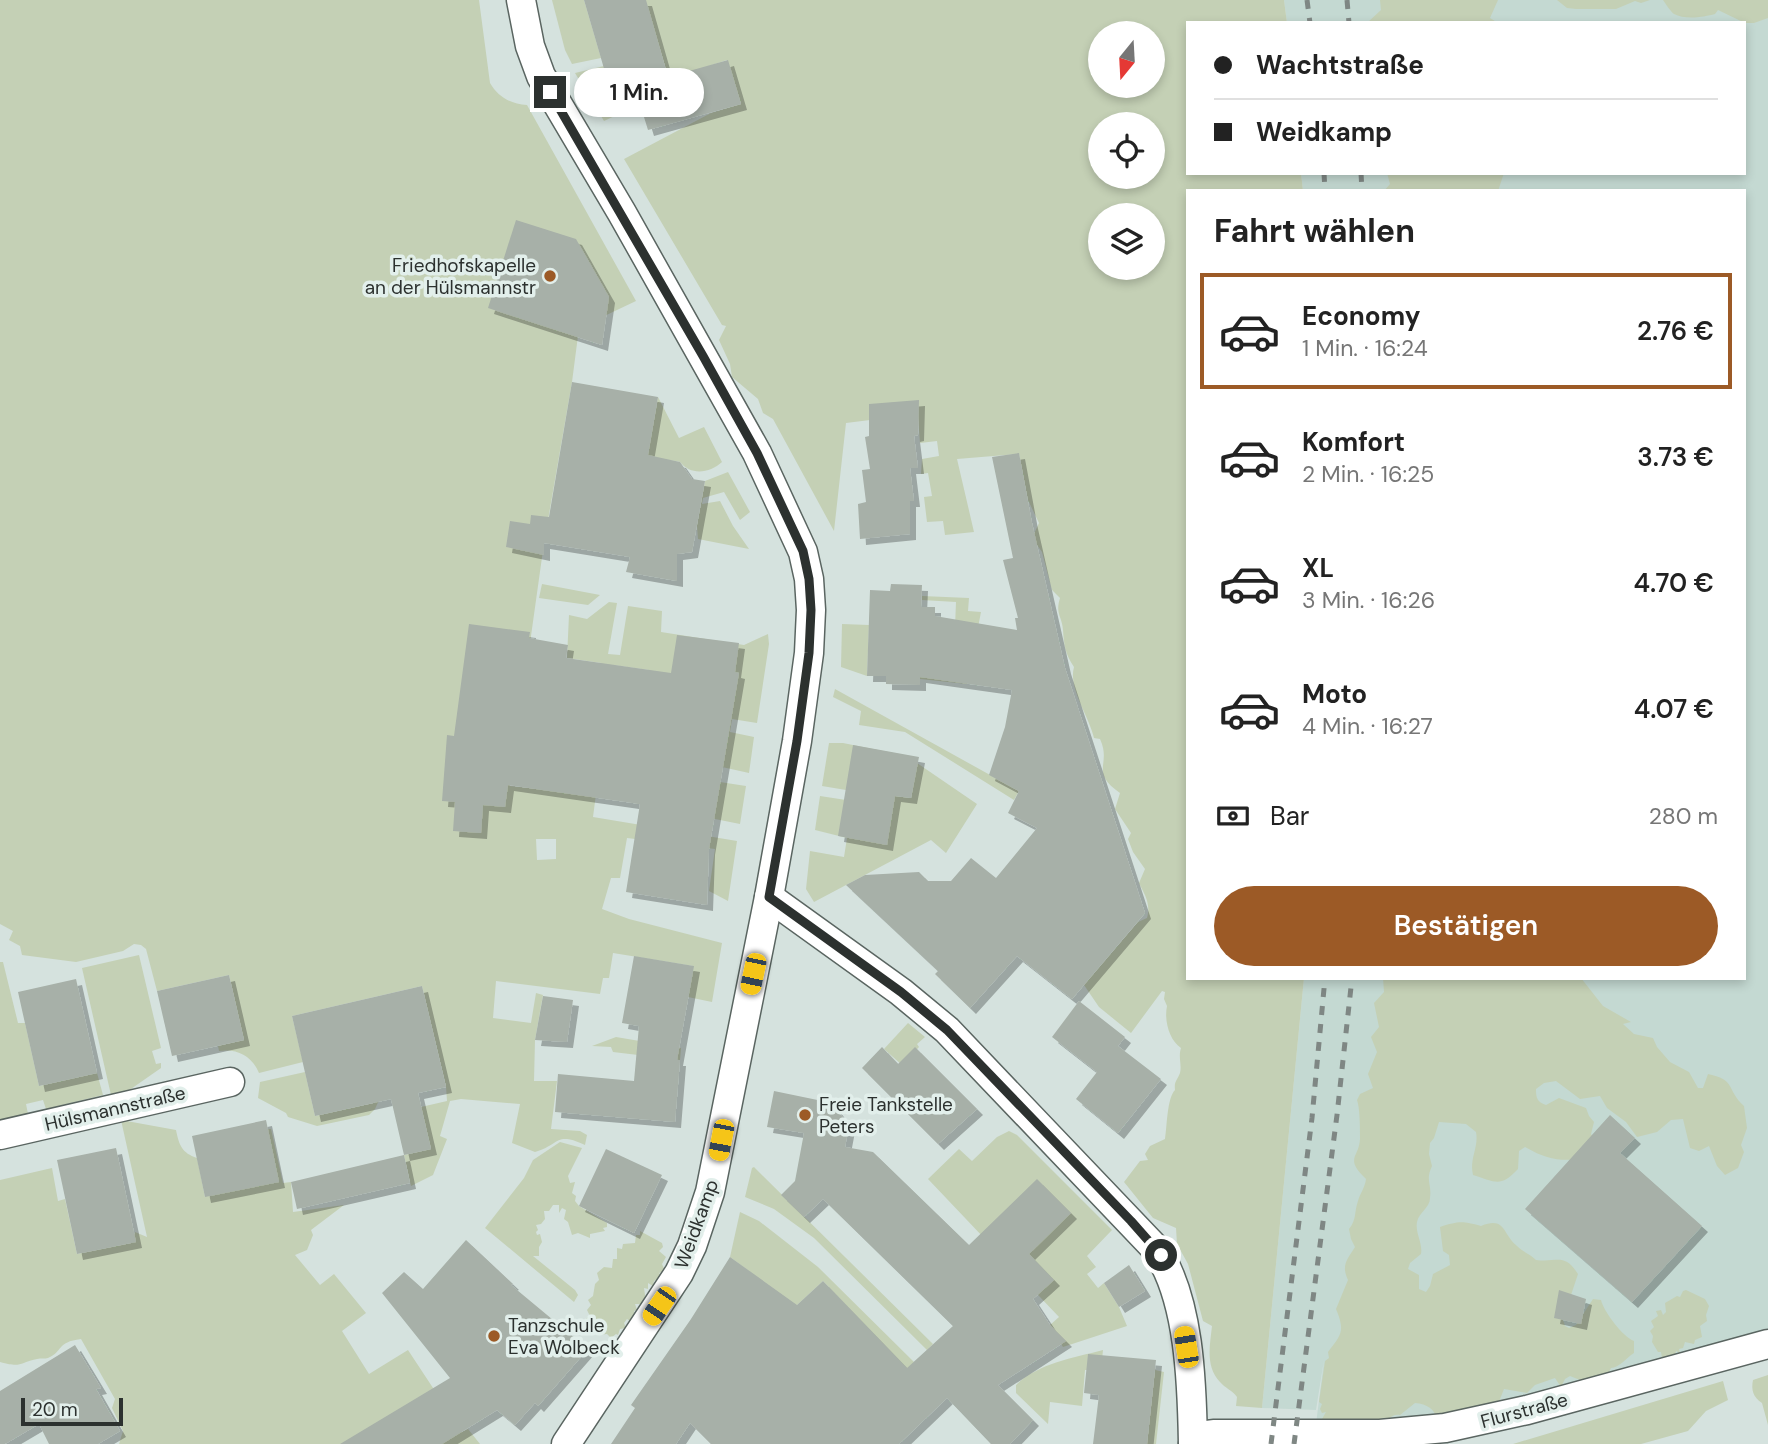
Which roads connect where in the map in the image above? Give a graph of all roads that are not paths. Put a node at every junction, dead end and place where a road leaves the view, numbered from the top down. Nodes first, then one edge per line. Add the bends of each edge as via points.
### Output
1 (521, 0) edge
2 (769, 897) junction
3 (230, 1082) dead end
4 (0, 1135) edge
5 (1768, 1344) edge
6 (571, 1436) edge
7 (546, 1444) edge
8 (1193, 1444) edge

1 - 2 street, Weidkamp via 541,76 757,453 803,551 811,610 809,653
2 - 6 street, Weidkamp via 715,1171 695,1237 671,1287
2 - 8 street via 947,1030 1154,1247 1168,1269 1182,1321
3 - 4 street, Hülsmannstraße
5 - 8 street, Flurstraße via 1472,1424 1380,1434 1215,1434
6 - 7 street

